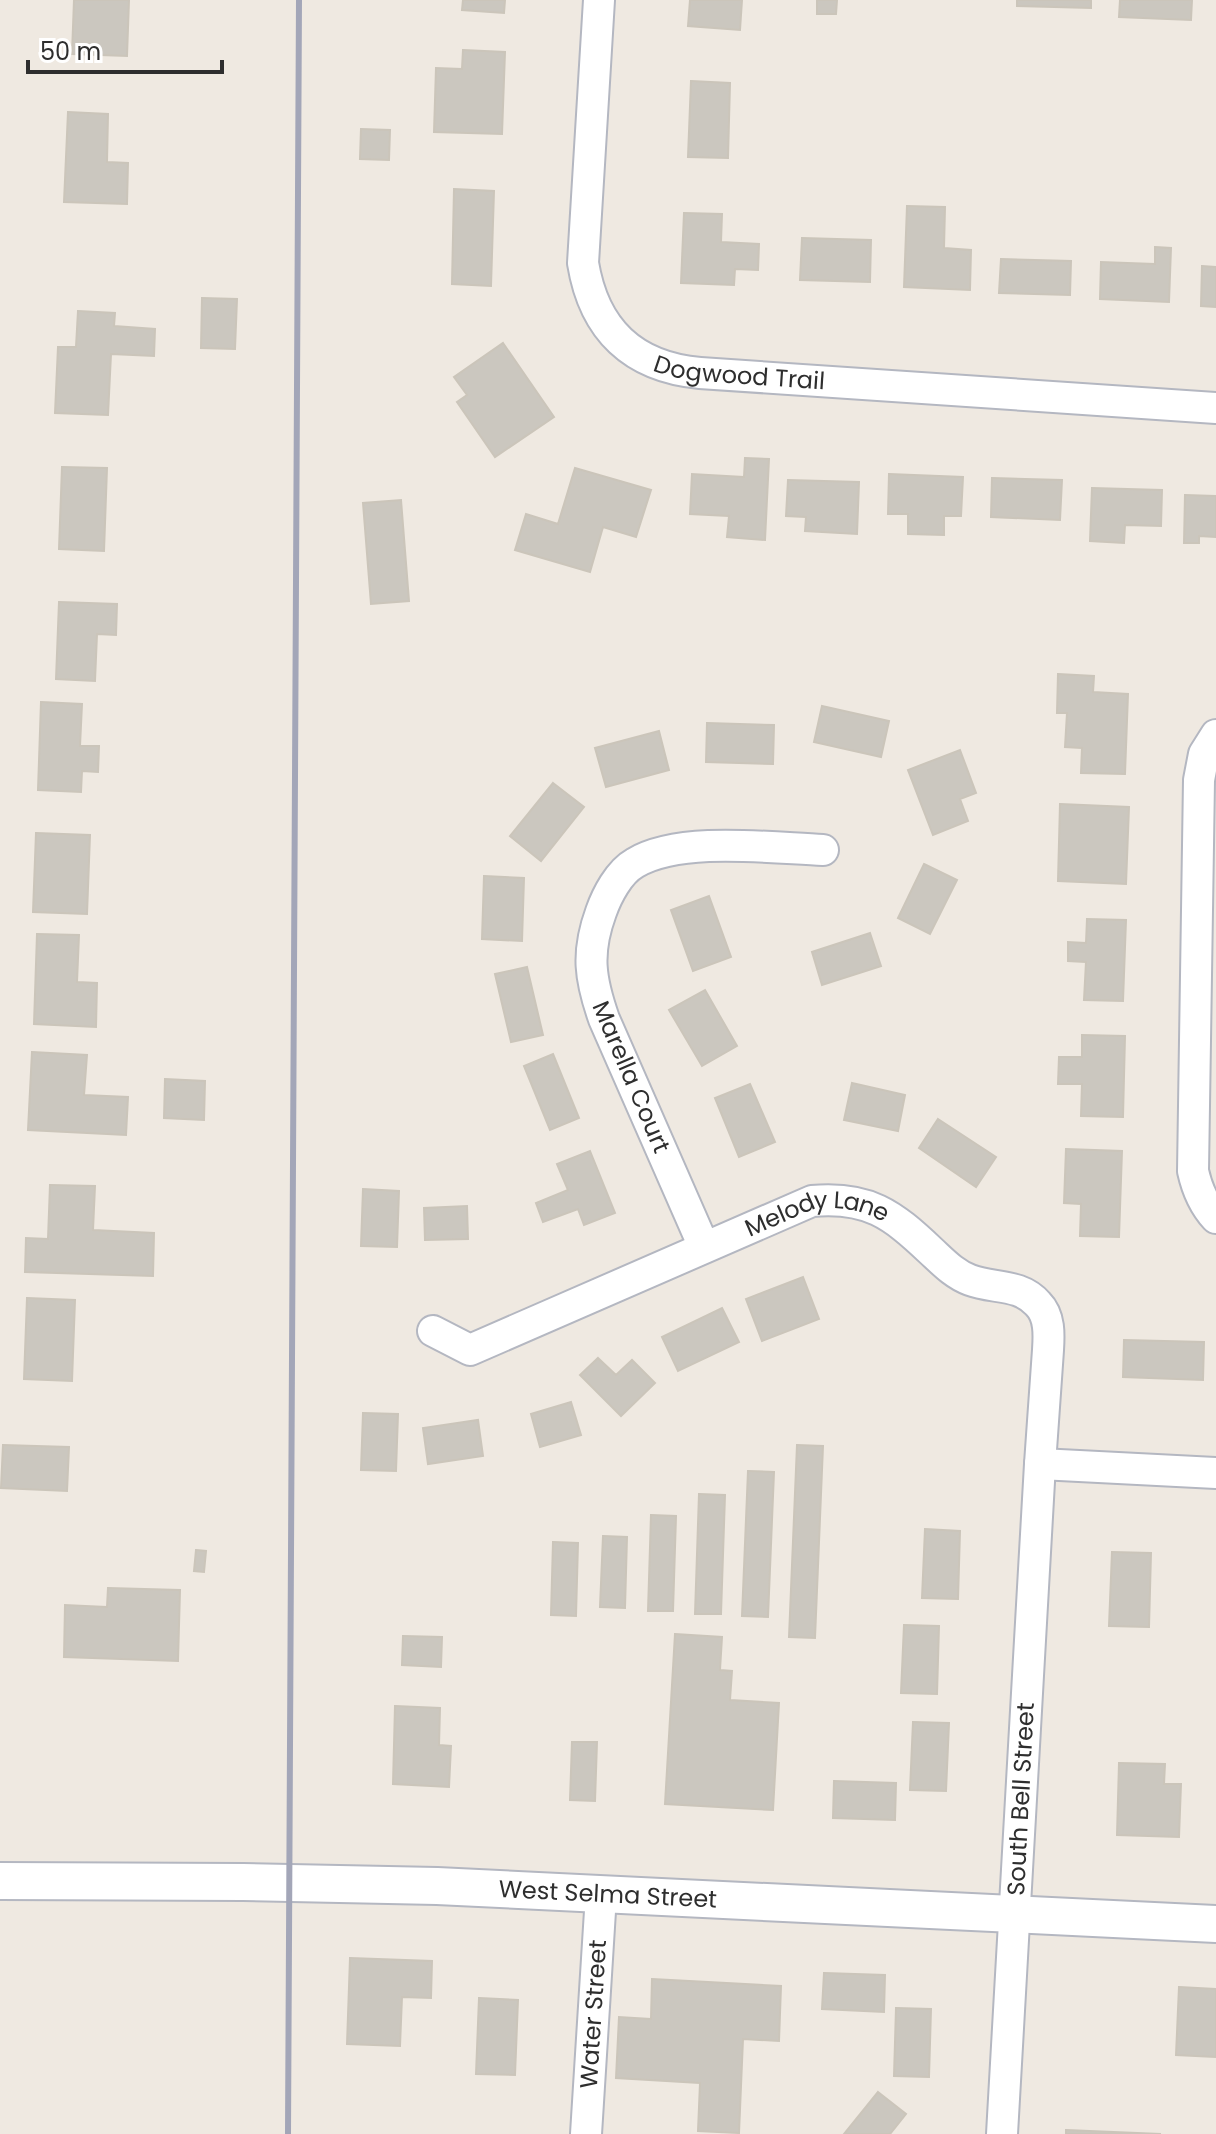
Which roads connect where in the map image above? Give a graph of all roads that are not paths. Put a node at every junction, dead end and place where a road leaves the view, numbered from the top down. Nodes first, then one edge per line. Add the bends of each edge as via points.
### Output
1 (599, 0) edge
2 (1216, 408) edge
3 (1216, 735) edge
4 (823, 850) dead end
5 (1216, 1218) edge
6 (704, 1247) junction
7 (433, 1331) dead end
8 (1040, 1464) junction
9 (1216, 1473) edge
10 (0, 1881) edge
11 (601, 1895) junction
12 (1014, 1914) junction
13 (1216, 1924) edge
14 (586, 2134) edge
15 (1002, 2134) edge

1 - 2 street, Dogwood Trail via 583,263 600,317 642,358 700,373
3 - 5 street via 1204,754 1199,780 1193,1171 1196,1187
4 - 6 street, Marella Court via 724,846 659,852 633,863 617,881 595,927 590,957 594,990
6 - 7 street, Melody Lane via 470,1350
6 - 8 street, Melody Lane via 812,1201 858,1202 904,1225 950,1269 1027,1294 1040,1305 1049,1333
8 - 9 street
8 - 12 street, South Bell Street
10 - 11 street, West Selma Street via 437,1886
11 - 12 street, West Selma Street
11 - 14 street, Water Street
12 - 13 street, West Selma Street
12 - 15 street, South Bell Street

